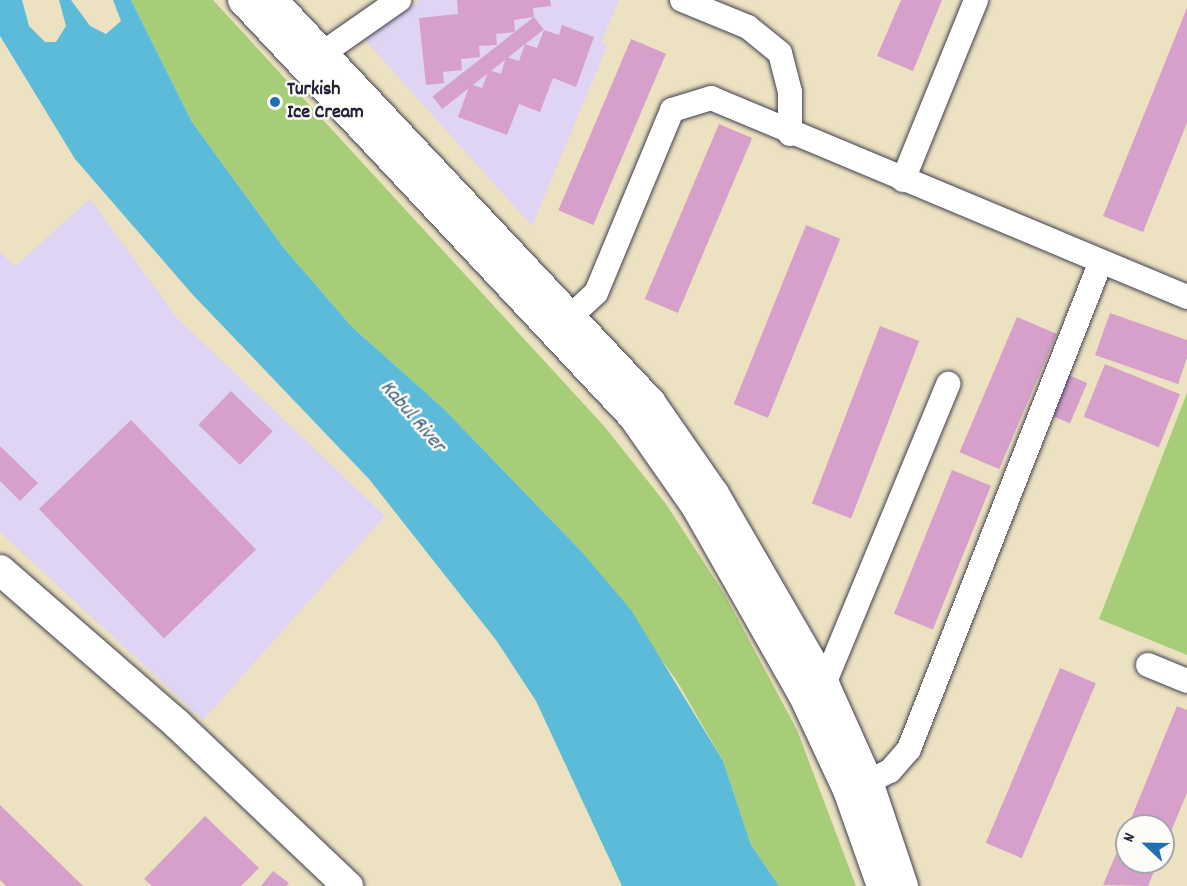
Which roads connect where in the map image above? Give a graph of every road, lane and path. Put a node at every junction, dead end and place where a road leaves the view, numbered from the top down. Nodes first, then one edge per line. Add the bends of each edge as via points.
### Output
1 (243, 0) edge
2 (272, 0) edge
3 (399, 0) edge
4 (682, 0) edge
5 (976, 0) edge
6 (323, 53) junction
7 (790, 134) junction
8 (903, 180) junction
9 (1101, 261) junction
10 (1187, 297) edge
11 (570, 317) junction
12 (948, 384) dead end
13 (0, 570) edge
14 (1148, 665) dead end
15 (1187, 681) edge
16 (824, 684) junction
17 (868, 782) junction
18 (348, 886) edge
19 (882, 886) edge
20 (903, 886) edge

1 - 19 main road via 633,416 696,506 803,694 848,790
2 - 6 main road
3 - 6 street
4 - 7 street via 748,27 780,53 790,92
5 - 8 street
6 - 11 main road
7 - 8 street
7 - 11 street via 711,98 672,110 596,293
8 - 9 street
9 - 10 street
9 - 17 street via 909,749 890,771
11 - 16 main road via 650,402 707,485
12 - 16 street
13 - 18 main road via 177,724
14 - 15 street
16 - 17 main road
17 - 20 main road

